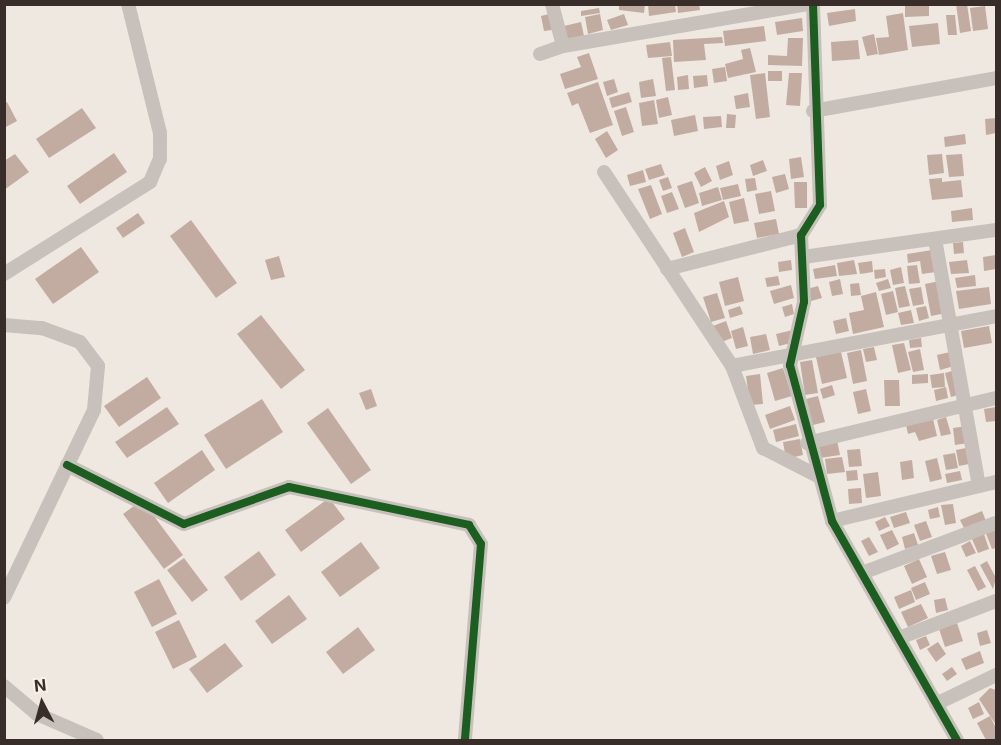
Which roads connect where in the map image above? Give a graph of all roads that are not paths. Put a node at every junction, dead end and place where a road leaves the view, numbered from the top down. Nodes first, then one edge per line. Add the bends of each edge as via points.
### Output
1 (128, 4) edge
2 (552, 4) edge
3 (811, 4) edge
4 (562, 46) junction
5 (540, 54) dead end
6 (996, 78) edge
7 (813, 111) junction
8 (604, 172) dead end
9 (996, 230) edge
10 (801, 235) junction
11 (935, 239) junction
12 (803, 257) junction
13 (667, 269) junction
14 (4, 274) edge
15 (996, 316) edge
16 (950, 324) junction
17 (4, 325) edge
18 (792, 350) junction
19 (732, 366) junction
20 (996, 398) edge
21 (964, 402) junction
22 (807, 442) junction
23 (68, 465) junction
24 (818, 476) junction
25 (996, 482) edge
26 (979, 486) junction
27 (832, 521) junction
28 (996, 523) edge
29 (862, 573) junction
30 (4, 598) edge
31 (996, 601) edge
32 (899, 638) junction
33 (996, 675) edge
34 (4, 686) edge
35 (936, 704) junction
36 (97, 741) edge
37 (465, 741) edge
38 (957, 741) edge

1 - 14 street via 160,133 160,159 150,182
2 - 4 street
3 - 4 street
3 - 7 street via 818,37
4 - 5 street
6 - 7 street
7 - 10 street via 820,205
8 - 13 street
9 - 11 street
10 - 12 street
10 - 13 street
11 - 12 street
11 - 16 street
12 - 18 street via 801,335
13 - 19 street
15 - 16 street
16 - 18 street
16 - 21 street
17 - 23 street via 42,328 80,342 98,366 94,410
18 - 19 street
18 - 22 street
19 - 24 street via 763,448
20 - 21 street
21 - 22 street
21 - 26 street
22 - 24 street
23 - 30 street
23 - 37 street via 184,524 289,487 468,525 481,544
24 - 27 street
25 - 26 street
26 - 27 street
27 - 29 street
28 - 29 street
29 - 32 street
31 - 32 street
32 - 35 street
33 - 35 street
34 - 36 street via 38,714
35 - 38 street

